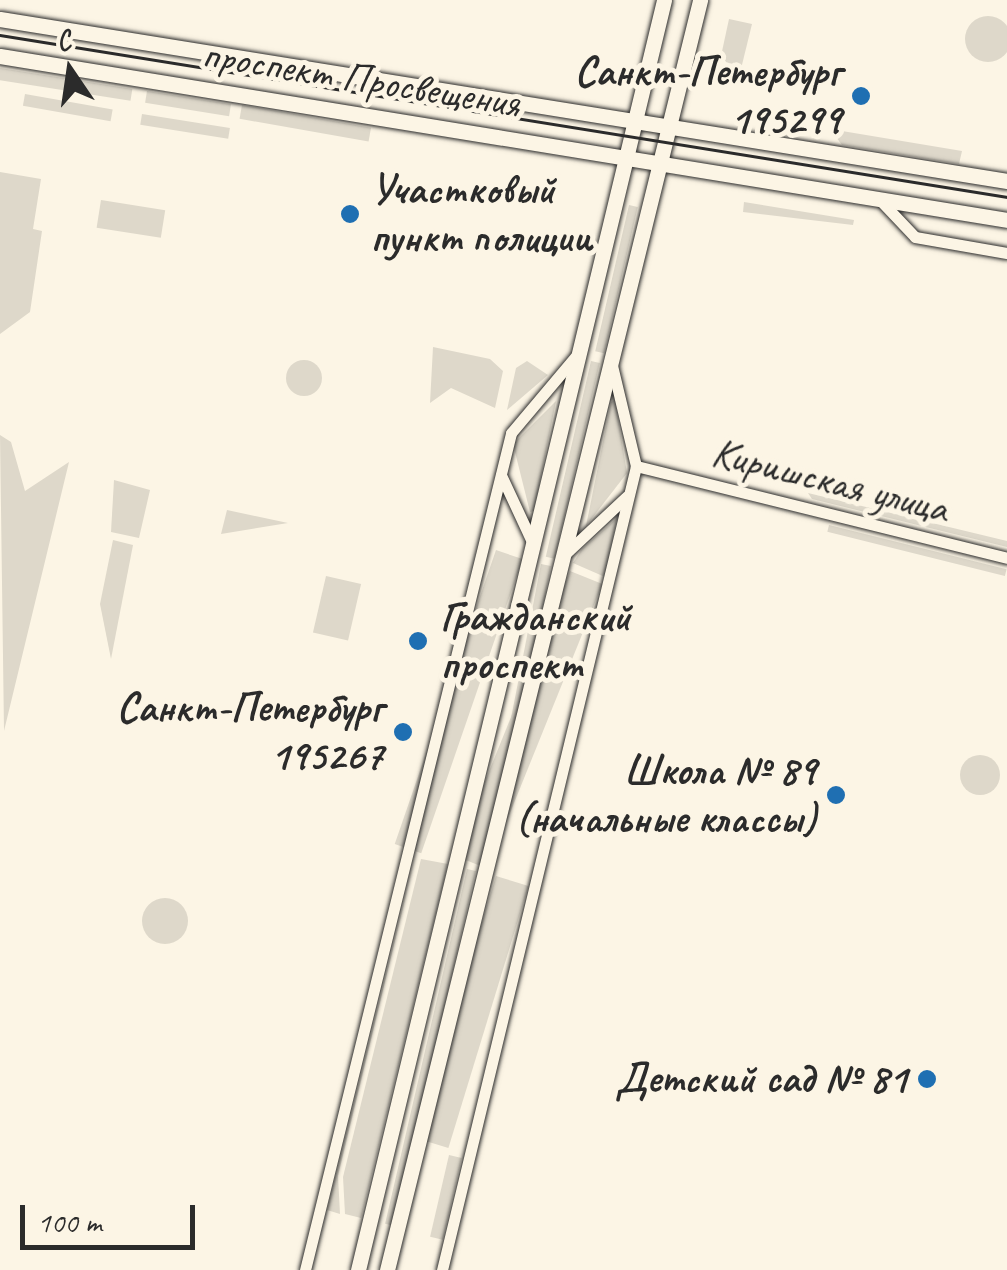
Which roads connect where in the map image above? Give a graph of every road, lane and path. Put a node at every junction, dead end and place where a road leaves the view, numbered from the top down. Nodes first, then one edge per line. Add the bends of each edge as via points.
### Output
1 (664, 0) edge
2 (700, 0) edge
3 (0, 18) edge
4 (0, 56) edge
5 (635, 121) junction
6 (670, 126) junction
7 (626, 158) junction
8 (660, 164) junction
9 (1007, 181) edge
10 (880, 199) junction
11 (1007, 220) edge
12 (1007, 254) edge
13 (577, 354) junction
14 (611, 360) junction
15 (636, 466) junction
16 (501, 475) junction
17 (630, 493) junction
18 (534, 546) junction
19 (561, 558) junction
20 (1007, 558) edge
21 (305, 1270) edge
22 (358, 1270) edge
23 (386, 1270) edge
24 (442, 1270) edge

1 - 5 main road
2 - 6 main road
3 - 5 main road, проспект Просвещения
4 - 7 main road, проспект Просвещения
5 - 6 main road, проспект Просвещения
5 - 7 main road
6 - 8 main road
6 - 9 main road, проспект Просвещения
7 - 8 main road, проспект Просвещения
7 - 13 main road
8 - 10 main road, проспект Просвещения
8 - 14 main road
10 - 11 main road, проспект Просвещения
10 - 12 street via 915,237
13 - 16 street via 511,434
13 - 18 main road
14 - 15 street
14 - 19 main road
15 - 17 street
15 - 20 street, Киришская улица
16 - 18 street
16 - 21 street
17 - 19 street
17 - 24 street
18 - 22 main road
19 - 23 main road

